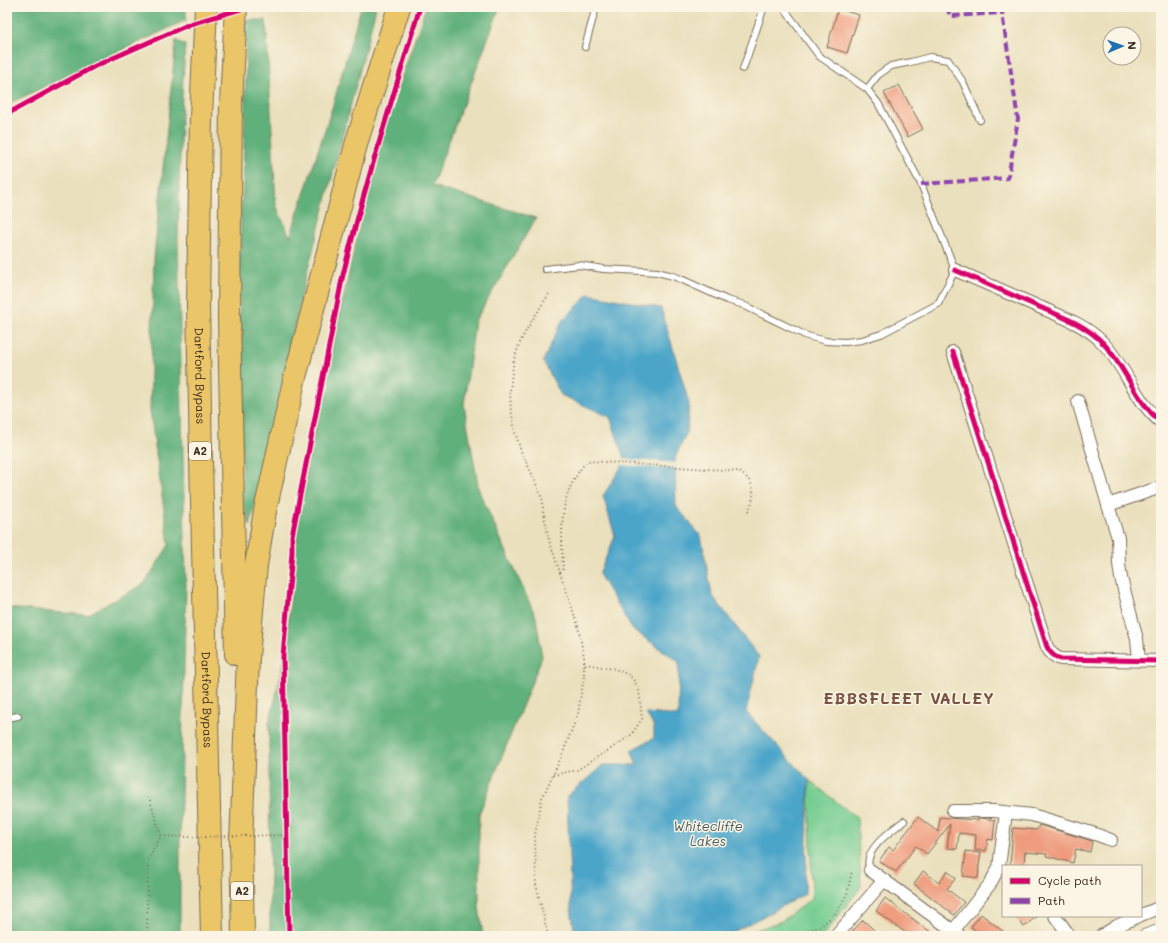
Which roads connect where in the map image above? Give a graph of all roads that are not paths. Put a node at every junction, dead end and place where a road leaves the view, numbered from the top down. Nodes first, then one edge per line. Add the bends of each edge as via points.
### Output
1 (206, 7) edge
2 (236, 7) edge
3 (399, 7) edge
4 (596, 7) edge
5 (764, 7) edge
6 (783, 7) edge
7 (585, 47) dead end
8 (743, 68) dead end
9 (866, 89) junction
10 (980, 120) dead end
11 (545, 269) dead end
12 (956, 270) junction
13 (953, 352) dead end
14 (1078, 401) dead end
15 (1161, 422) edge
16 (1161, 487) edge
17 (1108, 505) junction
18 (1140, 660) junction
19 (1161, 661) edge
20 (18, 716) dead end
21 (7, 718) edge
22 (953, 811) dead end
23 (1006, 813) junction
24 (904, 821) dead end
25 (241, 839) junction
26 (1111, 840) dead end
27 (1001, 868) edge
28 (870, 870) joint
29 (884, 880) junction
30 (1161, 907) edge
31 (1142, 915) edge
32 (1056, 917) edge
33 (1138, 917) edge
34 (1161, 930) edge
35 (1066, 932) dead end
36 (957, 934) edge
37 (212, 936) edge
38 (243, 936) edge
39 (836, 936) edge
40 (1101, 936) edge
41 (1144, 936) edge

1 - 37 highway, Dartford Bypass / A2 via 198,304
2 - 25 highway, A2 via 231,103 229,317
3 - 25 highway, A2 via 352,157 294,381 265,511 256,565 248,657
4 - 7 lane
5 - 8 lane
6 - 9 lane via 818,56
9 - 10 lane via 878,75 891,66 930,57 948,60 963,82
9 - 12 lane via 878,103 910,170 921,184
11 - 12 lane via 579,265 673,276 807,336 826,341 846,342 881,334 938,304
12 - 15 street via 1088,330 1109,349 1142,402
13 - 18 street via 1049,651 1061,659
14 - 17 street
16 - 17 street
17 - 18 street via 1118,538 1121,578
18 - 19 street
20 - 21 lane
22 - 23 street
23 - 26 street via 1032,815
23 - 27 street
24 - 28 lane via 878,842 868,863
25 - 38 highway, A2
27 - 36 street
28 - 29 street
29 - 36 street
29 - 39 street
30 - 31 street
32 - 35 street
33 - 40 street
34 - 41 street

